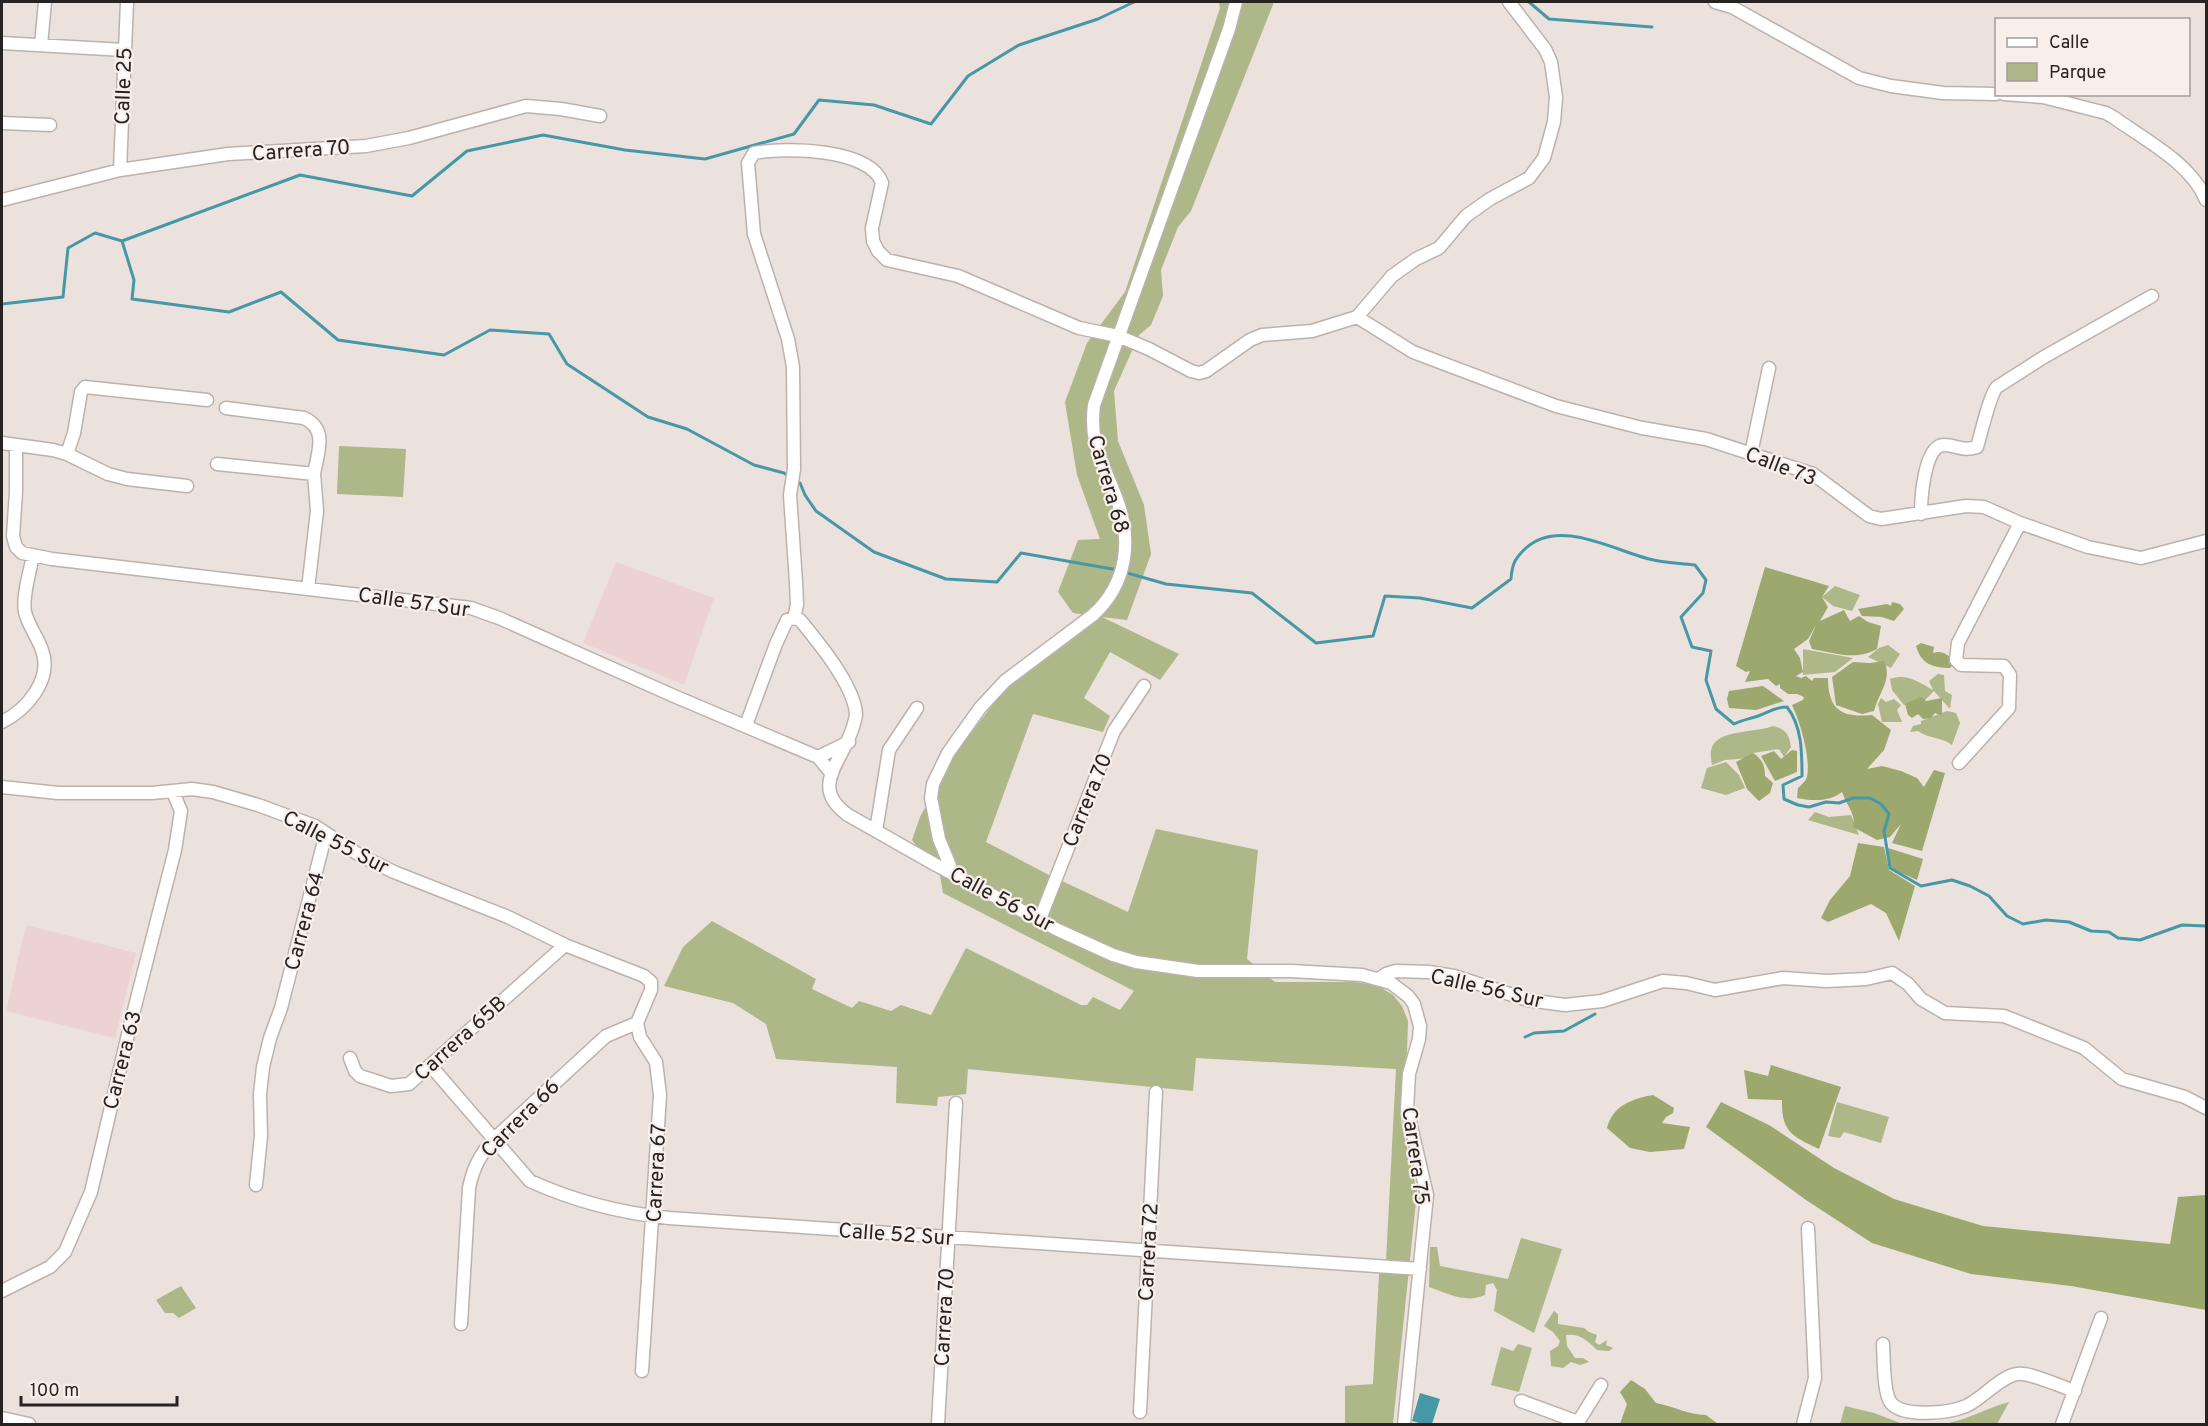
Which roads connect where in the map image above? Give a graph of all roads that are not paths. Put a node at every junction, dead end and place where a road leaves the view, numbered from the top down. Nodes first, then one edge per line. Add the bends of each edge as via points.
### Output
1 (45, 2) edge
2 (127, 2) edge
3 (1236, 2) edge
4 (1509, 2) edge
5 (1715, 2) edge
6 (2, 43) edge
7 (41, 45) junction
8 (124, 50) junction
9 (1995, 94) edge
10 (2030, 96) edge
11 (600, 116) dead end
12 (2, 123) edge
13 (50, 125) dead end
14 (120, 170) junction
15 (2, 200) edge
16 (2206, 200) edge
17 (2152, 296) dead end
18 (1357, 317) junction
19 (1118, 336) junction
20 (1769, 368) dead end
21 (207, 400) dead end
22 (226, 408) dead end
23 (2, 443) edge
24 (16, 445) junction
25 (1750, 453) junction
26 (67, 454) junction
27 (218, 464) dead end
28 (314, 474) junction
29 (187, 486) dead end
30 (1922, 514) junction
31 (2020, 523) junction
32 (2206, 541) edge
33 (33, 556) junction
34 (308, 589) junction
35 (794, 618) junction
36 (1144, 686) dead end
37 (916, 708) dead end
38 (2, 722) edge
39 (746, 725) junction
40 (849, 742) junction
41 (818, 756) junction
42 (1959, 763) dead end
43 (832, 774) junction
44 (2, 788) edge
45 (173, 792) junction
46 (876, 831) junction
47 (326, 833) junction
48 (953, 873) junction
49 (1040, 919) junction
50 (565, 945) junction
51 (1380, 978) junction
52 (637, 1023) junction
53 (350, 1058) dead end
54 (430, 1065) junction
55 (1156, 1092) dead end
56 (956, 1102) dead end
57 (2206, 1108) edge
58 (493, 1140) junction
59 (256, 1185) dead end
60 (654, 1217) junction
61 (1808, 1228) dead end
62 (949, 1237) junction
63 (1148, 1251) junction
64 (1420, 1269) junction
65 (2, 1291) edge
66 (2101, 1318) dead end
67 (460, 1324) dead end
68 (1883, 1344) dead end
69 (642, 1371) dead end
70 (1601, 1385) dead end
71 (2075, 1391) junction
72 (1521, 1401) dead end
73 (1140, 1412) dead end
74 (2, 1418) edge
75 (1577, 1423) edge
76 (29, 1425) edge
77 (938, 1425) edge
78 (1404, 1425) edge
79 (1803, 1425) edge
80 (2062, 1425) edge

1 - 7 street
2 - 8 street, Calle 25
3 - 19 street, Carrera 68 via 1226,40
4 - 18 street via 1551,62 1556,97 1544,158 1529,177 1466,216 1439,249 1392,276
5 - 9 street via 1732,7 1859,78 1943,93
6 - 7 street
7 - 8 street
8 - 14 street, Calle 25
10 - 16 street via 2114,117 2189,173
11 - 14 street, Carrera 70 via 526,106 366,146 228,154
12 - 13 street
14 - 15 street, Carrera 70
17 - 30 street via 1997,387 1992,392 1977,447 1967,450 1942,445 1930,454
18 - 19 street via 1312,331 1262,335 1199,373
18 - 25 street, Calle 73 via 1413,352 1556,406 1642,428 1706,439
19 - 35 street via 1079,328 958,276 887,260 873,241 873,216 882,183 873,169 833,154 790,150 754,153 748,163 754,234 788,339 793,367 794,469 789,495 796,582
19 - 48 street, Carrera 68 via 1095,396 1091,422 1095,448 1123,519 1123,567 1106,604 1005,681 948,753 933,784 931,798 939,839
20 - 25 street
21 - 26 street via 85,387
22 - 28 street via 314,422 320,440
23 - 24 street
24 - 26 street
24 - 33 street via 13,536 22,553
25 - 30 street, Calle 73 via 1813,474 1869,516 1892,519
26 - 29 street via 108,474
27 - 28 street
28 - 34 street via 317,512
30 - 31 street, Calle 73 via 1966,506 1984,507
31 - 32 street, Calle 73 via 2088,547 2141,558
31 - 42 street via 1956,651 1956,660 1961,665 2004,666 2009,670 2009,708
33 - 34 street, Calle 57 Sur
33 - 38 street via 24,611 43,653 43,674 34,695
34 - 39 street, Calle 57 Sur via 471,608
35 - 39 street via 787,620 776,644
35 - 40 street via 800,620 829,657 853,699 856,715
36 - 49 street, Carrera 70 via 1114,731
37 - 46 street via 889,750
39 - 41 street, Calle 57 Sur
40 - 41 street
40 - 43 street
41 - 43 street, Calle 57 Sur
43 - 46 street, Calle 56 Sur via 828,791 836,807
44 - 45 street, Calle 55 Sur via 58,793
45 - 47 street, Calle 55 Sur via 213,792 287,815
45 - 65 street, Carrera 63 via 181,811 175,850 91,1192 64,1252 50,1267
46 - 48 street, Calle 56 Sur
47 - 50 street, Calle 55 Sur via 386,868 508,917
47 - 59 street, Carrera 64 via 263,1067
48 - 49 street, Calle 56 Sur
49 - 51 street, Calle 56 Sur via 1113,955 1136,962 1198,970 1291,971
50 - 52 street, Calle 55 Sur via 651,982
50 - 54 street, Carrera 65B
51 - 57 street, Calle 56 Sur via 1396,971 1429,972 1528,1000 1565,1005 1602,1002 1663,981 1715,990 1783,978 1826,981 1892,973 1921,999 1945,1013 2004,1016 2084,1048 2122,1079 2184,1097
51 - 64 street, Carrera 75 via 1408,996 1420,1026 1409,1074 1407,1109 1427,1195
52 - 58 street, Carrera 66 via 606,1036
52 - 60 street, Carrera 67 via 640,1038 657,1062 660,1095
53 - 54 street, Carrera 65B via 360,1076 391,1086 409,1084
54 - 58 street, Calle 52 Sur
55 - 63 street, Carrera 72
56 - 62 street, Carrera 70
58 - 60 street, Calle 52 Sur via 530,1181 598,1206
58 - 67 street, Carrera 66 via 472,1169
60 - 62 street, Calle 52 Sur
60 - 69 street, Carrera 67
61 - 79 street via 1815,1377
62 - 63 street, Calle 52 Sur
62 - 77 street, Carrera 70
63 - 64 street, Calle 52 Sur
63 - 73 street, Carrera 72
64 - 78 street, Carrera 75
66 - 71 street
68 - 71 street via 1887,1391 1891,1402 1900,1409 1917,1413 1967,1406 2017,1374
70 - 75 street
71 - 80 street
72 - 75 street
74 - 76 street

